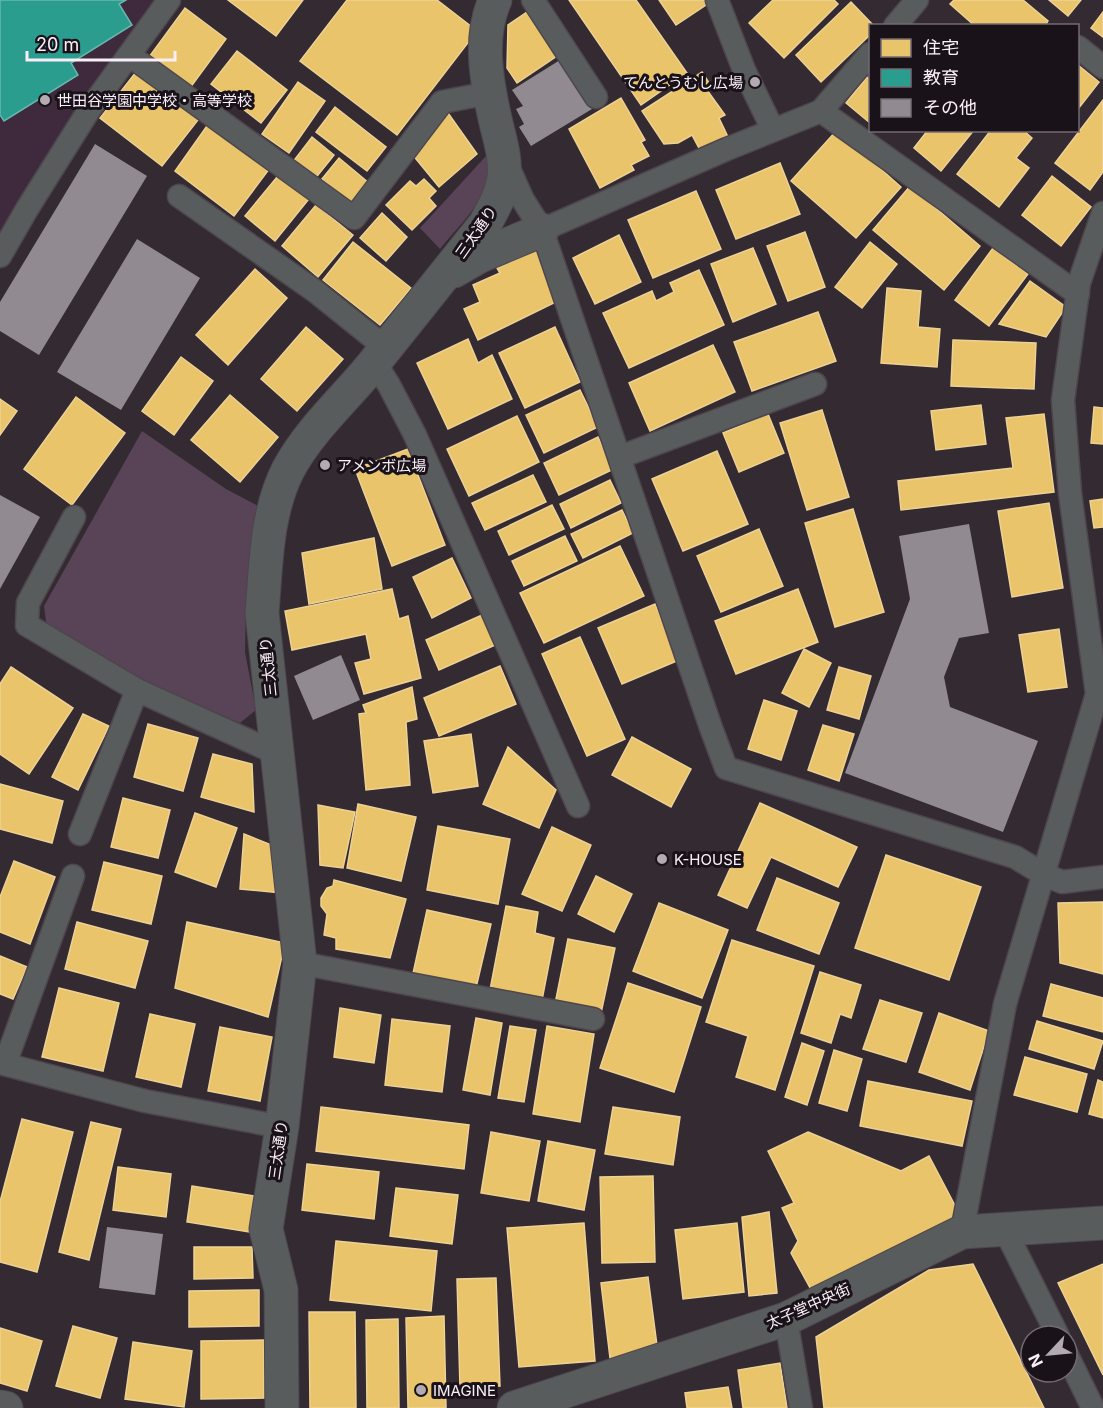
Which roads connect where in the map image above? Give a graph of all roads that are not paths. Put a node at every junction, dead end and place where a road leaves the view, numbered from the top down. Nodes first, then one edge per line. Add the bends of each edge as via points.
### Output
1 (169, 0) edge
2 (533, 0) edge
3 (717, 0) edge
4 (917, 0) edge
5 (485, 4) edge
6 (897, 24) edge
7 (1079, 49) edge
8 (129, 55) junction
9 (869, 55) edge
10 (1103, 67) edge
11 (489, 93) junction
12 (596, 97) dead end
13 (821, 111) junction
14 (773, 130) junction
15 (504, 157) junction
16 (178, 196) dead end
17 (1103, 213) edge
18 (542, 230) junction
19 (0, 256) edge
20 (442, 277) junction
21 (1077, 294) junction
22 (380, 355) junction
23 (815, 384) dead end
24 (620, 457) junction
25 (74, 517) dead end
26 (137, 690) junction
27 (279, 754) junction
28 (578, 806) dead end
29 (80, 834) dead end
30 (1042, 874) junction
31 (73, 876) dead end
32 (1103, 877) edge
33 (300, 963) junction
34 (593, 1020) dead end
35 (3, 1064) edge
36 (282, 1127) junction
37 (1103, 1223) edge
38 (1005, 1230) junction
39 (962, 1232) junction
40 (786, 1319) junction
41 (1052, 1324) edge
42 (1079, 1379) edge
43 (0, 1407) edge
44 (6, 1408) edge
45 (282, 1408) edge
46 (514, 1408) edge
47 (801, 1408) edge
48 (1093, 1408) edge

1 - 8 lane
2 - 12 lane
3 - 14 lane
4 - 6 lane
5 - 11 street, 三太通り
7 - 10 lane
8 - 11 lane via 354,218 442,102
8 - 19 lane via 89,110
9 - 13 lane
11 - 15 street, 三太通り
13 - 14 lane
13 - 21 lane
14 - 18 lane
15 - 18 lane via 523,200
15 - 20 street, 三太通り via 498,200 485,224
16 - 22 lane via 315,291
17 - 21 lane
18 - 20 street
18 - 24 lane
20 - 22 street, 三太通り
21 - 30 lane via 1063,400 1070,493 1097,694
22 - 27 street, 三太通り via 304,445 276,502 262,613
22 - 28 lane via 389,385 415,435
23 - 24 lane
24 - 30 lane via 726,768 1015,857
25 - 26 lane via 28,603 27,625
26 - 27 lane
26 - 29 lane
27 - 33 street, 三太通り
30 - 32 lane via 1062,882
30 - 39 lane via 1005,1004
31 - 35 lane
33 - 34 lane
33 - 36 street, 三太通り
35 - 36 lane via 145,1101
36 - 45 street, 三太通り via 266,1229 281,1290
37 - 38 street, 太子堂中央街
38 - 39 street, 太子堂中央街
38 - 41 lane
39 - 40 street, 太子堂中央街
40 - 46 street, 太子堂中央街
40 - 47 lane
42 - 48 lane
43 - 44 street

